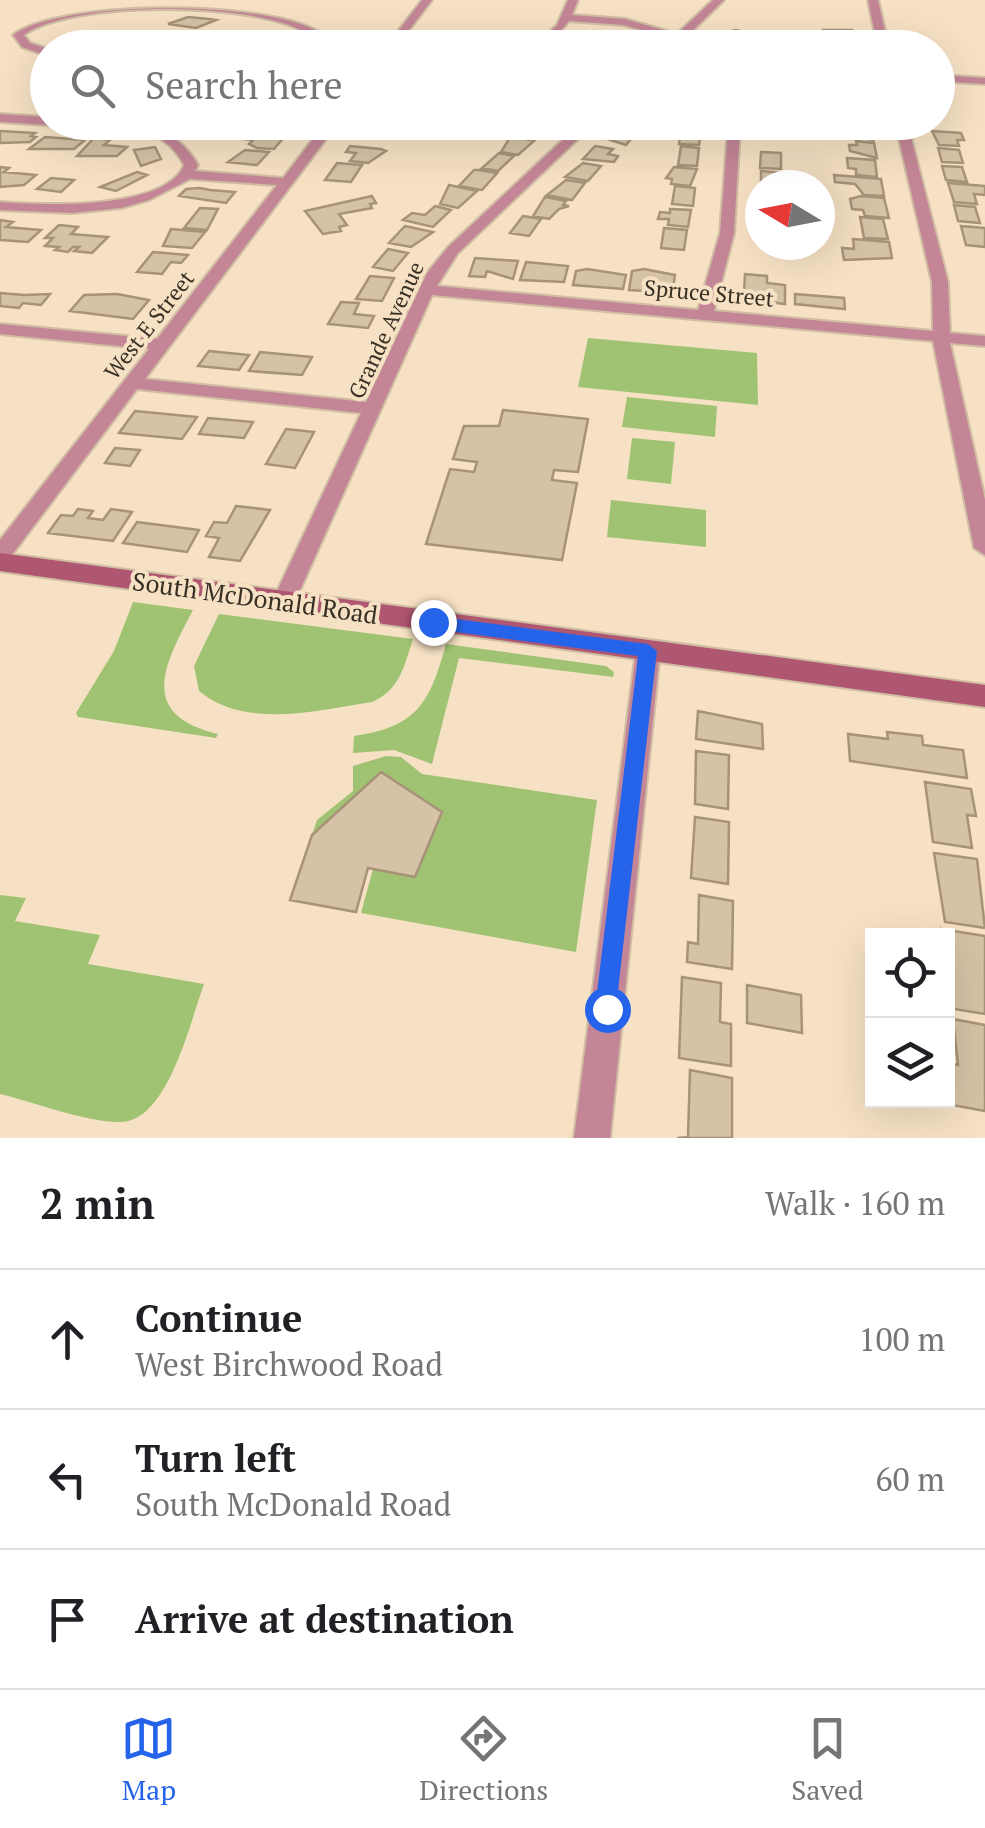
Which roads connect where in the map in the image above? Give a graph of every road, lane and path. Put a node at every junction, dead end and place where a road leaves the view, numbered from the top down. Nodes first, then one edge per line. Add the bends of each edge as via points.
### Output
1 (275, 0) edge
2 (427, 0) edge
3 (572, 0) edge
4 (719, 0) edge
5 (873, 0) edge
6 (138, 3) edge
7 (261, 14) junction
8 (565, 18) junction
9 (14, 24) dead end
10 (28, 24) junction
11 (309, 30) edge
12 (404, 30) edge
13 (555, 30) edge
14 (650, 30) edge
15 (687, 30) edge
16 (880, 30) edge
17 (30, 45) edge
18 (955, 79) edge
19 (985, 81) edge
20 (0, 118) edge
21 (30, 120) edge
22 (176, 140) edge
23 (319, 140) edge
24 (571, 140) edge
25 (733, 140) edge
26 (905, 140) edge
27 (186, 174) junction
28 (287, 182) junction
29 (0, 206) edge
30 (429, 290) junction
31 (704, 315) junction
32 (0, 329) edge
33 (940, 337) junction
34 (985, 341) edge
35 (162, 345) junction
36 (132, 384) junction
37 (374, 409) junction
38 (985, 548) edge
39 (0, 558) edge
40 (284, 602) junction
41 (648, 651) junction
42 (985, 696) edge
43 (592, 1138) edge

1 - 7 street
2 - 12 street
3 - 8 street
4 - 15 street
5 - 16 street
6 - 7 street
6 - 10 street via 71,10
7 - 11 street
8 - 13 street
8 - 14 street
9 - 10 street
10 - 17 street via 18,35
18 - 19 street
20 - 21 street
22 - 27 street via 191,165
23 - 28 street, West E Street
24 - 30 street, Grande Avenue via 453,250
25 - 31 street via 726,232
26 - 33 street via 940,282
27 - 28 street
27 - 29 street via 152,195 100,207
28 - 35 street, West E Street
30 - 31 street, Spruce Street
30 - 37 street, Grande Avenue
31 - 33 street, Spruce Street
32 - 35 street
33 - 34 street, Spruce Street
33 - 38 street
35 - 36 street, West E Street
36 - 37 street
36 - 39 street, West E Street
37 - 40 street, Grande Avenue
39 - 40 street, South McDonald Road
40 - 41 street, South McDonald Road
41 - 42 street, South McDonald Road
41 - 43 street

